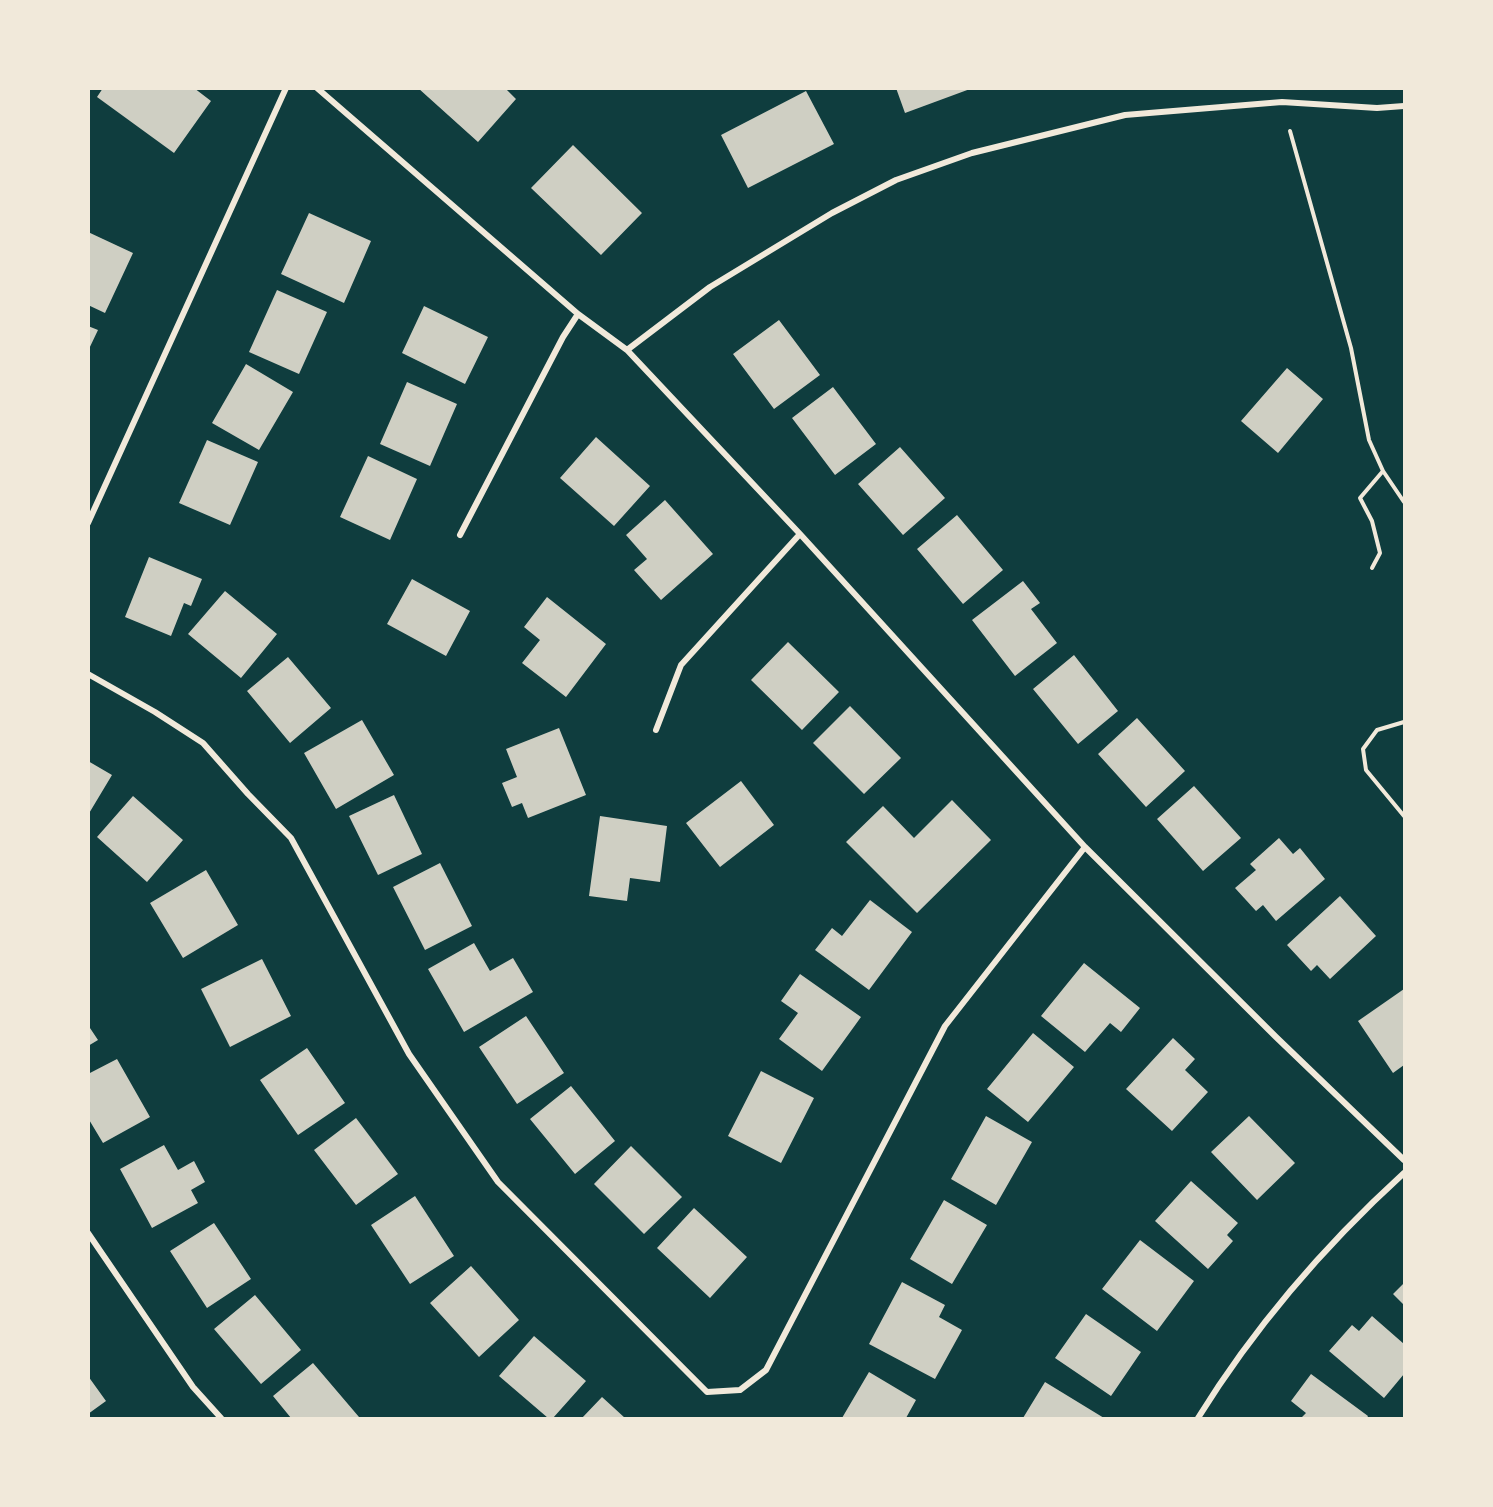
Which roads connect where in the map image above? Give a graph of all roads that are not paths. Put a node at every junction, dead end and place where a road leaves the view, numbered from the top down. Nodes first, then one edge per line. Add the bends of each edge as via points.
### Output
1 (286, 88) edge
2 (316, 88) edge
3 (1404, 106) edge
4 (578, 314) junction
5 (627, 350) junction
6 (88, 524) edge
7 (800, 534) junction
8 (460, 535) dead end
9 (88, 674) edge
10 (656, 730) dead end
11 (1085, 847) junction
12 (1404, 1160) edge
13 (1404, 1173) edge
14 (88, 1233) edge
15 (221, 1419) edge
16 (1198, 1419) edge

1 - 6 street
2 - 4 street
3 - 5 street via 1282,102 1125,115 972,153 896,180 831,213 710,287
4 - 5 street
4 - 8 street
5 - 7 street
7 - 10 street via 681,665
7 - 11 street
9 - 11 street via 203,743 291,838 409,1054 498,1182 707,1392 740,1390 766,1370 945,1026
11 - 12 street
13 - 16 street via 1293,1286 1252,1338
14 - 15 street via 193,1387

